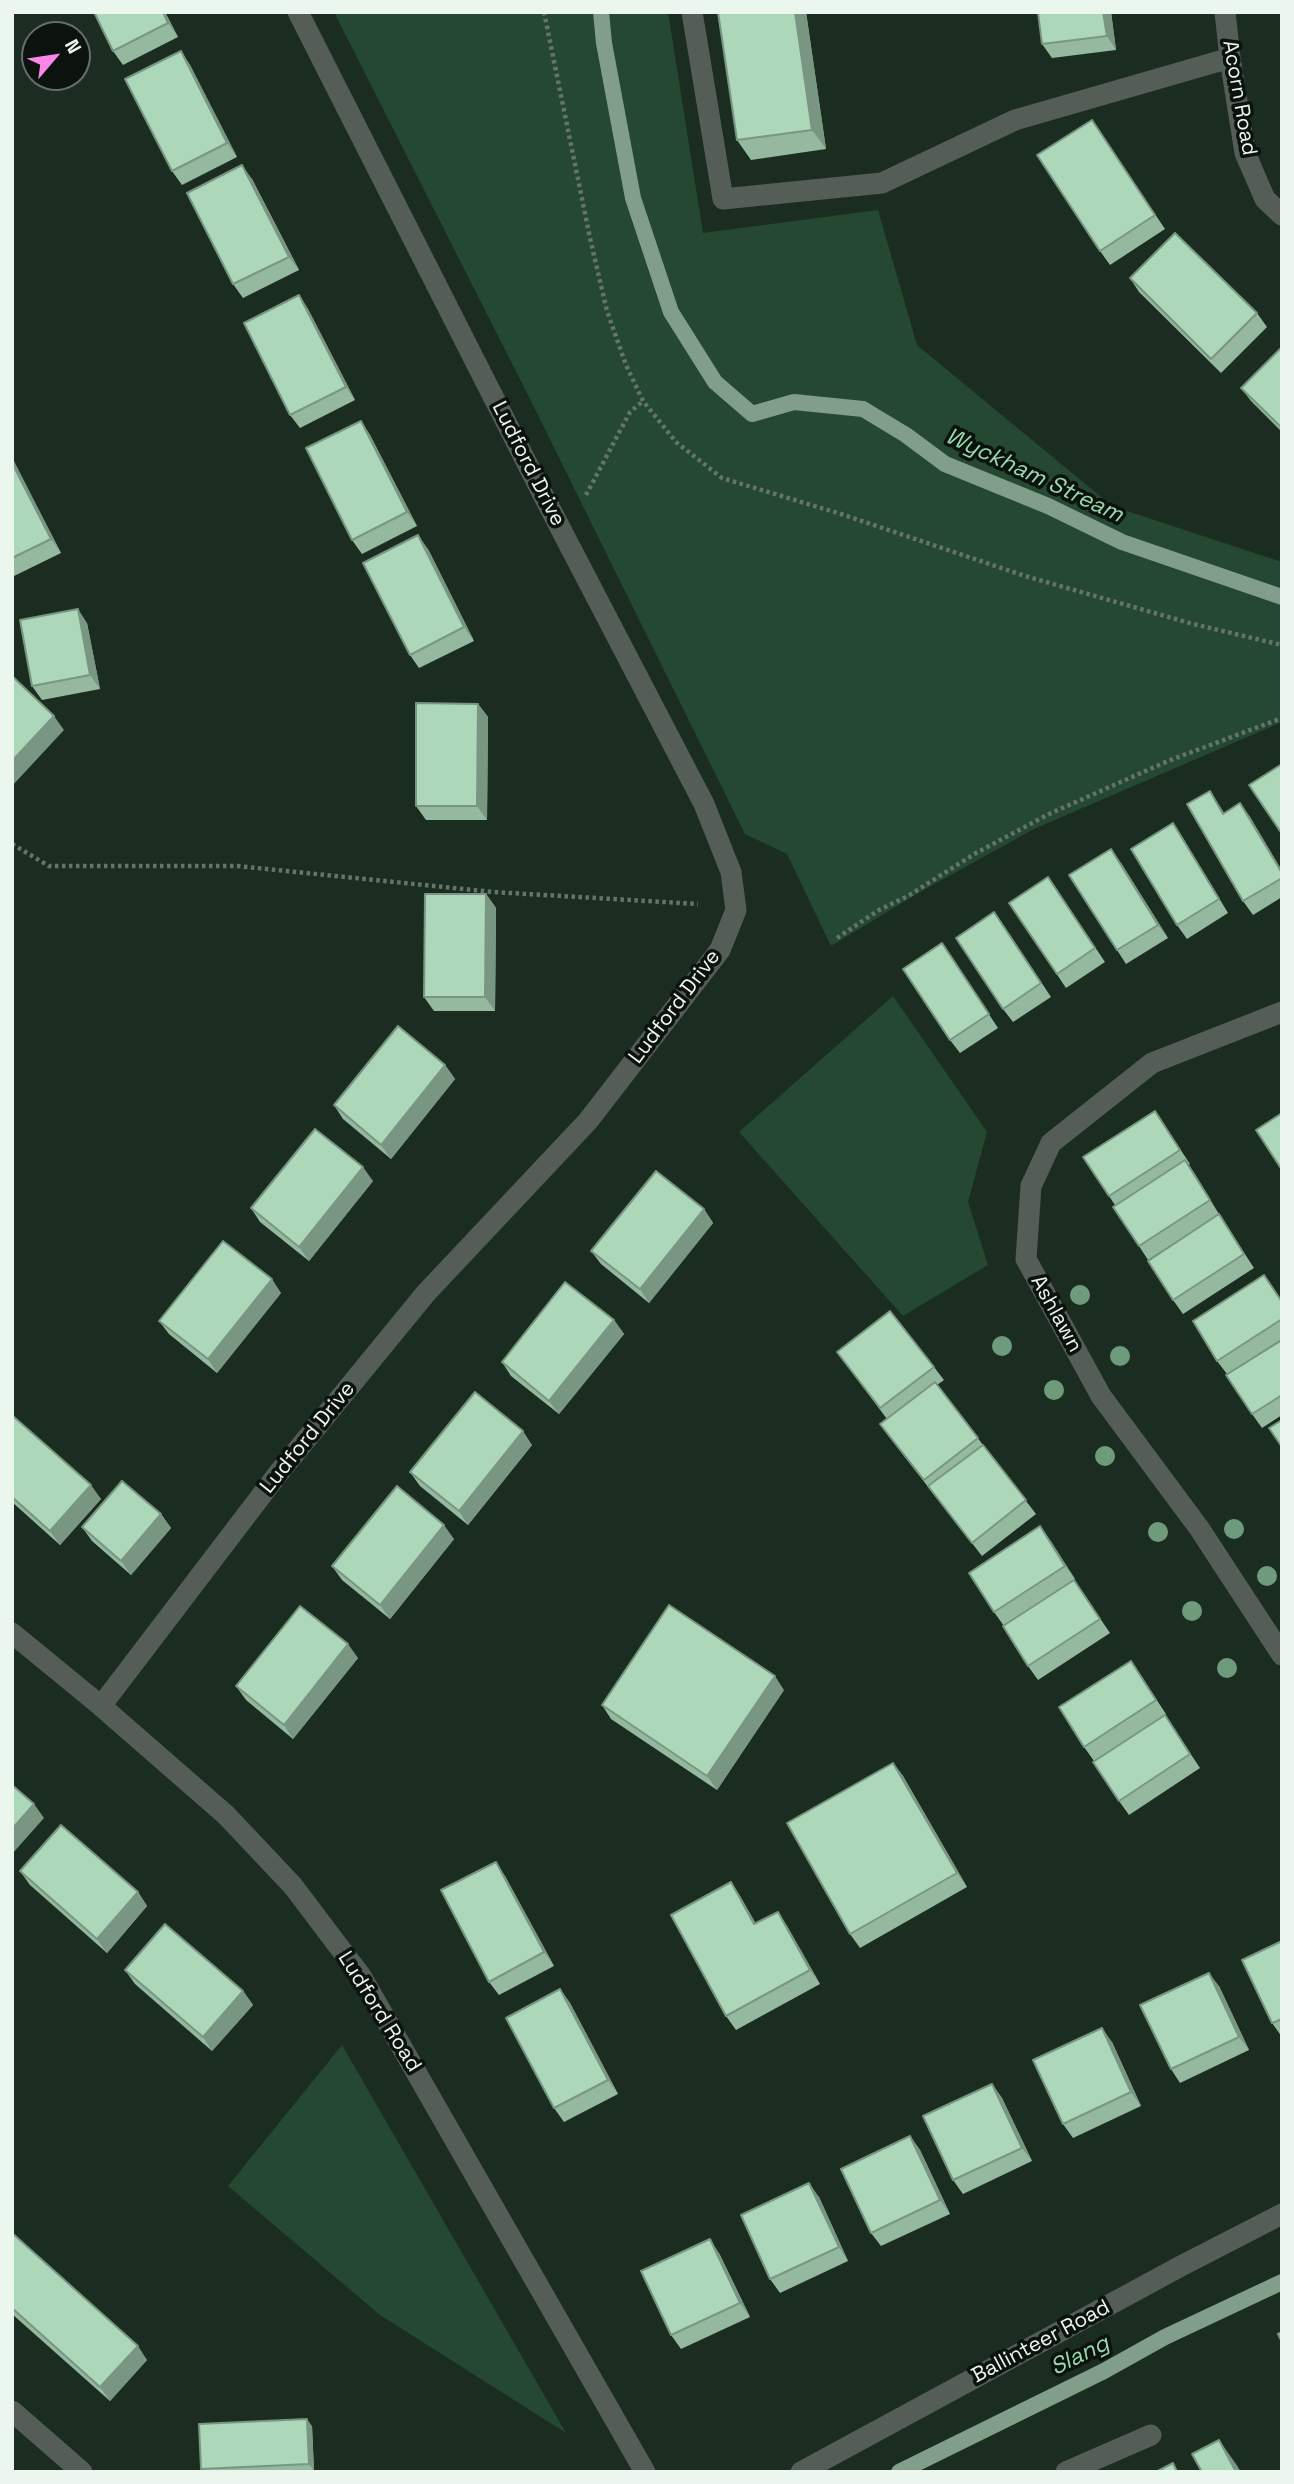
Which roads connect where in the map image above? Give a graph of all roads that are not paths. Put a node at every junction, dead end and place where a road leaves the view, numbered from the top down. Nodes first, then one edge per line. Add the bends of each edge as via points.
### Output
1 (298, 12) edge
2 (692, 12) edge
3 (1225, 12) edge
4 (1230, 58) junction
5 (1282, 215) edge
6 (1282, 1012) edge
7 (12, 1633) edge
8 (1282, 1655) edge
9 (100, 1706) junction
10 (1282, 2214) edge
11 (12, 2411) edge
12 (1151, 2435) dead end
13 (82, 2472) edge
14 (645, 2472) edge
15 (801, 2472) edge
16 (1066, 2472) edge

1 - 9 street, Ludford Drive via 704,804 731,872 736,910 720,950 588,1121 426,1293 277,1475
2 - 4 street via 723,199 882,183 1015,120
3 - 4 street, Acorn Road
4 - 5 street, Acorn Road via 1245,153 1265,199
6 - 8 street, Ashlawn via 1153,1063 1051,1143 1031,1186 1026,1258 1101,1396 1199,1528
7 - 9 street, Ludford Road
9 - 14 street, Ludford Road via 226,1815 293,1886 361,1976
10 - 15 street, Ballinteer Road
11 - 13 street
12 - 16 street

